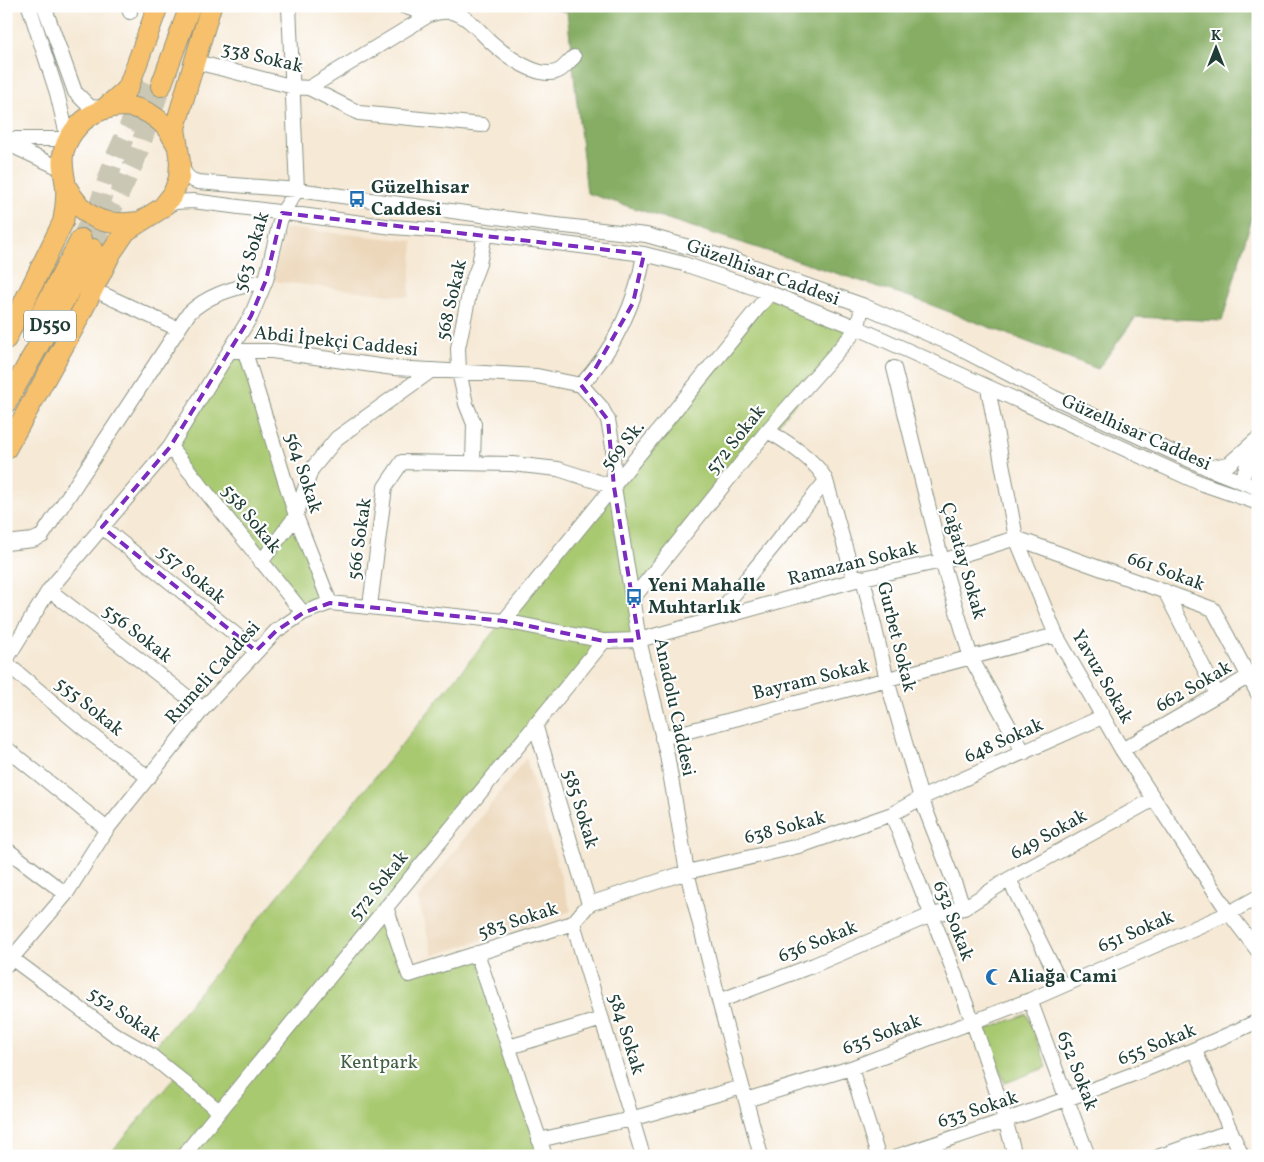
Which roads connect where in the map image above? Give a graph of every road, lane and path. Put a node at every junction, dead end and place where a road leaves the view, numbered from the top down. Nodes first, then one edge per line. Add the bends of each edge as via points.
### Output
1 (29, 6) edge
2 (44, 6) edge
3 (158, 6) edge
4 (176, 6) edge
5 (190, 6) edge
6 (211, 6) edge
7 (289, 6) edge
8 (402, 6) edge
9 (428, 15) junction
10 (574, 57) dead end
11 (196, 62) junction
12 (294, 87) junction
13 (309, 88) junction
14 (105, 108) junction
15 (482, 125) dead end
16 (6, 139) edge
17 (68, 139) junction
18 (6, 143) edge
19 (179, 153) junction
20 (64, 177) junction
21 (297, 190) junction
22 (162, 208) junction
23 (282, 213) junction
24 (139, 222) junction
25 (485, 234) junction
26 (644, 254) junction
27 (266, 280) junction
28 (770, 293) junction
29 (105, 295) dead end
30 (862, 305) junction
31 (858, 328) junction
32 (178, 329) junction
33 (6, 339) edge
34 (229, 351) junction
35 (245, 352) junction
36 (894, 368) dead end
37 (432, 370) junction
38 (459, 372) junction
39 (6, 377) edge
40 (581, 385) junction
41 (988, 388) junction
42 (6, 403) edge
43 (767, 431) junction
44 (1257, 440) edge
45 (170, 447) junction
46 (6, 449) edge
47 (473, 463) junction
48 (1207, 468) junction
49 (826, 481) junction
50 (1241, 481) junction
51 (614, 487) junction
52 (1258, 488) edge
53 (1258, 503) edge
54 (296, 516) junction
55 (102, 527) junction
56 (1016, 538) junction
57 (6, 543) edge
58 (942, 561) junction
59 (261, 562) junction
60 (864, 578) junction
61 (48, 590) junction
62 (1165, 592) junction
63 (634, 597) junction
64 (330, 603) junction
65 (370, 606) junction
66 (303, 613) junction
67 (714, 619) junction
68 (504, 621) junction
69 (1056, 635) junction
70 (639, 640) junction
71 (604, 641) junction
72 (256, 651) junction
73 (972, 658) junction
74 (6, 662) edge
75 (1253, 674) edge
76 (887, 680) junction
77 (1217, 694) junction
78 (1258, 694) edge
79 (203, 709) junction
80 (1102, 718) junction
81 (536, 724) junction
82 (662, 738) junction
83 (6, 748) edge
84 (1122, 750) junction
85 (1024, 753) junction
86 (149, 778) junction
87 (921, 798) junction
88 (1154, 799) junction
89 (892, 814) junction
90 (107, 830) junction
91 (6, 849) edge
92 (687, 872) junction
93 (1009, 879) junction
94 (66, 894) junction
95 (1258, 897) edge
96 (589, 904) junction
97 (386, 907) junction
98 (964, 908) junction
99 (1229, 913) junction
100 (931, 915) junction
101 (573, 922) junction
102 (1258, 951) edge
103 (477, 953) junction
104 (8, 959) edge
105 (1062, 984) junction
106 (1030, 1000) junction
107 (719, 1001) junction
108 (602, 1019) junction
109 (972, 1020) junction
110 (1258, 1021) edge
111 (509, 1047) junction
112 (1195, 1051) junction
113 (851, 1068) junction
114 (744, 1094) junction
115 (1069, 1100) junction
116 (219, 1111) junction
117 (631, 1119) junction
118 (1006, 1121) junction
119 (1231, 1131) junction
120 (539, 1140) junction
121 (183, 1156) edge
122 (545, 1156) edge
123 (643, 1156) edge
124 (761, 1156) edge
125 (878, 1156) edge
126 (898, 1156) edge
127 (1015, 1156) edge
128 (1088, 1156) edge
129 (1160, 1156) edge
130 (1242, 1156) edge

1 - 17 street
2 - 14 street via 75,92 90,106
3 - 14 highway via 128,88
4 - 5 highway via 156,83
6 - 11 highway
7 - 12 street
8 - 9 street
9 - 10 street, 338 Sokak via 441,11 466,18 506,53 542,74 558,72
9 - 13 street, 338 Sokak
11 - 12 street, 338 Sokak
11 - 19 highway via 175,128
12 - 13 street, 338 Sokak
12 - 21 street
13 - 15 street via 359,113
14 - 17 highway via 83,120
14 - 19 highway via 140,109 156,117 169,129
16 - 17 street
17 - 20 highway via 63,153
18 - 20 street
19 - 21 street, Güzelhisar Caddesi via 184,174 191,180
19 - 22 highway via 176,186
20 - 24 highway via 74,202 87,214 104,222
20 - 33 highway via 66,204 63,222
21 - 23 street, 563 Sokak
21 - 30 street, Güzelhisar Caddesi via 646,236 735,260
22 - 23 street, Güzelhisar Caddesi via 175,202 193,201
22 - 24 highway
23 - 25 street, Güzelhisar Caddesi via 393,227
23 - 27 street, 563 Sokak
24 - 46 highway via 126,231 110,253 69,337
25 - 26 street, Güzelhisar Caddesi
25 - 38 street, 568 Sokak via 458,348
26 - 28 street, Güzelhisar Caddesi
26 - 40 street via 640,281 632,303 595,369
27 - 32 street via 202,300
27 - 34 street, 563 Sokak via 251,316
28 - 31 street, Güzelhisar Caddesi
28 - 51 street, 569 Sk.
29 - 32 street
30 - 31 street
30 - 48 street, Güzelhisar Caddesi via 949,343 1053,398
31 - 41 street, Güzelhisar Caddesi
31 - 43 street, 572 Sokak
32 - 57 street via 42,536
34 - 35 street, Abdi İpekçi Caddesi
34 - 45 street, Abdi İpekçi Caddesi
35 - 37 street, Abdi İpekçi Caddesi via 272,351
35 - 54 street, 564 Sokak
36 - 58 street, Çağatay Sokak
37 - 38 street, Abdi İpekçi Caddesi
37 - 54 street via 337,438 311,470
38 - 40 street, Abdi İpekçi Caddesi via 537,376
38 - 47 street, 568 Sokak via 474,424
39 - 42 highway, D550 via 87,244
40 - 51 street, Anadolu Caddesi via 608,420 613,447
41 - 53 street, Güzelhisar Caddesi via 1200,483
41 - 56 street, Yavuz Sokak
43 - 49 street, Gurbet Sokak via 781,438 822,471
43 - 63 street, 572 Sokak
44 - 48 street via 1229,464
44 - 50 street
45 - 55 street, Abdi İpekçi Caddesi
45 - 59 street, 558 Sokak
47 - 51 street via 558,469
47 - 65 street, 566 Sokak via 402,462 385,487
48 - 50 street, Güzelhisar Caddesi
49 - 60 street, Gurbet Sokak via 853,575
49 - 67 street
50 - 52 street, Güzelhisar Caddesi
51 - 63 street, Anadolu Caddesi
51 - 68 street, 569 Sk.
54 - 59 street
54 - 64 street, 564 Sokak
55 - 61 street, Abdi İpekçi Caddesi
55 - 72 street, 557 Sokak
56 - 58 street, Ramazan Sokak
56 - 62 street, 661 Sokak
56 - 69 street, Yavuz Sokak
58 - 60 street, Ramazan Sokak
58 - 73 street, Çağatay Sokak
59 - 66 street, 558 Sokak
60 - 67 street, Ramazan Sokak
60 - 76 street, Gurbet Sokak
61 - 74 street, Abdi İpekçi Caddesi
61 - 79 street, 556 Sokak
62 - 75 street, 661 Sokak via 1213,609
62 - 77 street
63 - 70 street, Anadolu Caddesi
64 - 65 street, Rumeli Caddesi
64 - 66 street, Rumeli Caddesi
65 - 68 street, Rumeli Caddesi
66 - 72 street, Rumeli Caddesi via 276,631
67 - 70 street, Ramazan Sokak
68 - 71 street, Rumeli Caddesi
69 - 73 street, Bayram Sokak
69 - 80 street, Yavuz Sokak
70 - 71 street, Rumeli Caddesi
70 - 82 street, Anadolu Caddesi
71 - 81 street, 572 Sokak
72 - 79 street, Rumeli Caddesi
73 - 76 street, Bayram Sokak
73 - 85 street, Çağatay Sokak
74 - 86 street, 555 Sokak via 82,727
75 - 77 street, 662 Sokak
75 - 78 street, 661 Sokak
76 - 82 street, Bayram Sokak
76 - 87 street, Gurbet Sokak
77 - 84 street, 662 Sokak
79 - 86 street, Rumeli Caddesi
80 - 84 street, Yavuz Sokak
80 - 85 street, 648 Sokak
81 - 96 street, 585 Sokak
81 - 97 street, 572 Sokak
82 - 92 street, Anadolu Caddesi
83 - 90 street
84 - 88 street, Yavuz Sokak
85 - 87 street, 648 Sokak
86 - 90 street, Rumeli Caddesi
87 - 89 street, 648 Sokak
87 - 98 street, Gurbet Sokak
88 - 93 street, 649 Sokak
88 - 99 street, Yavuz Sokak
89 - 92 street, 638 Sokak via 803,845
89 - 100 street, 632 Sokak
90 - 94 street, Rumeli Caddesi
91 - 94 street
92 - 96 street
92 - 107 street, Anadolu Caddesi
93 - 98 street, 649 Sokak
93 - 105 street
94 - 104 street, Rumeli Caddesi
95 - 99 street, 651 Sokak
96 - 101 street, 583 Sokak
97 - 103 street, 583 Sokak via 409,975
97 - 116 street, 572 Sokak
98 - 100 street, 636 Sokak
99 - 102 street, Yavuz Sokak
99 - 105 street, 651 Sokak
100 - 107 street, 636 Sokak via 814,966
100 - 109 street, 632 Sokak
101 - 103 street, 583 Sokak
101 - 108 street, 584 Sokak
103 - 111 street
104 - 116 street, 552 Sokak via 114,1034 149,1054
105 - 106 street, 651 Sokak
106 - 109 street, 635 Sokak
106 - 115 street, 652 Sokak
107 - 114 street, Anadolu Caddesi
108 - 111 street
108 - 117 street, 584 Sokak
109 - 113 street, 635 Sokak
109 - 118 street, 632 Sokak
110 - 112 street, 655 Sokak
111 - 120 street
112 - 115 street, 655 Sokak
112 - 119 street
113 - 114 street, 635 Sokak
113 - 125 street
114 - 117 street, 635 Sokak
114 - 124 street, Anadolu Caddesi
115 - 118 street, 633 Sokak
115 - 128 street, 652 Sokak
116 - 121 street, 572 Sokak
117 - 120 street, 635 Sokak
117 - 123 street, 584 Sokak
118 - 126 street, 633 Sokak
118 - 127 street, 632 Sokak
119 - 129 street
119 - 130 street
120 - 122 street

